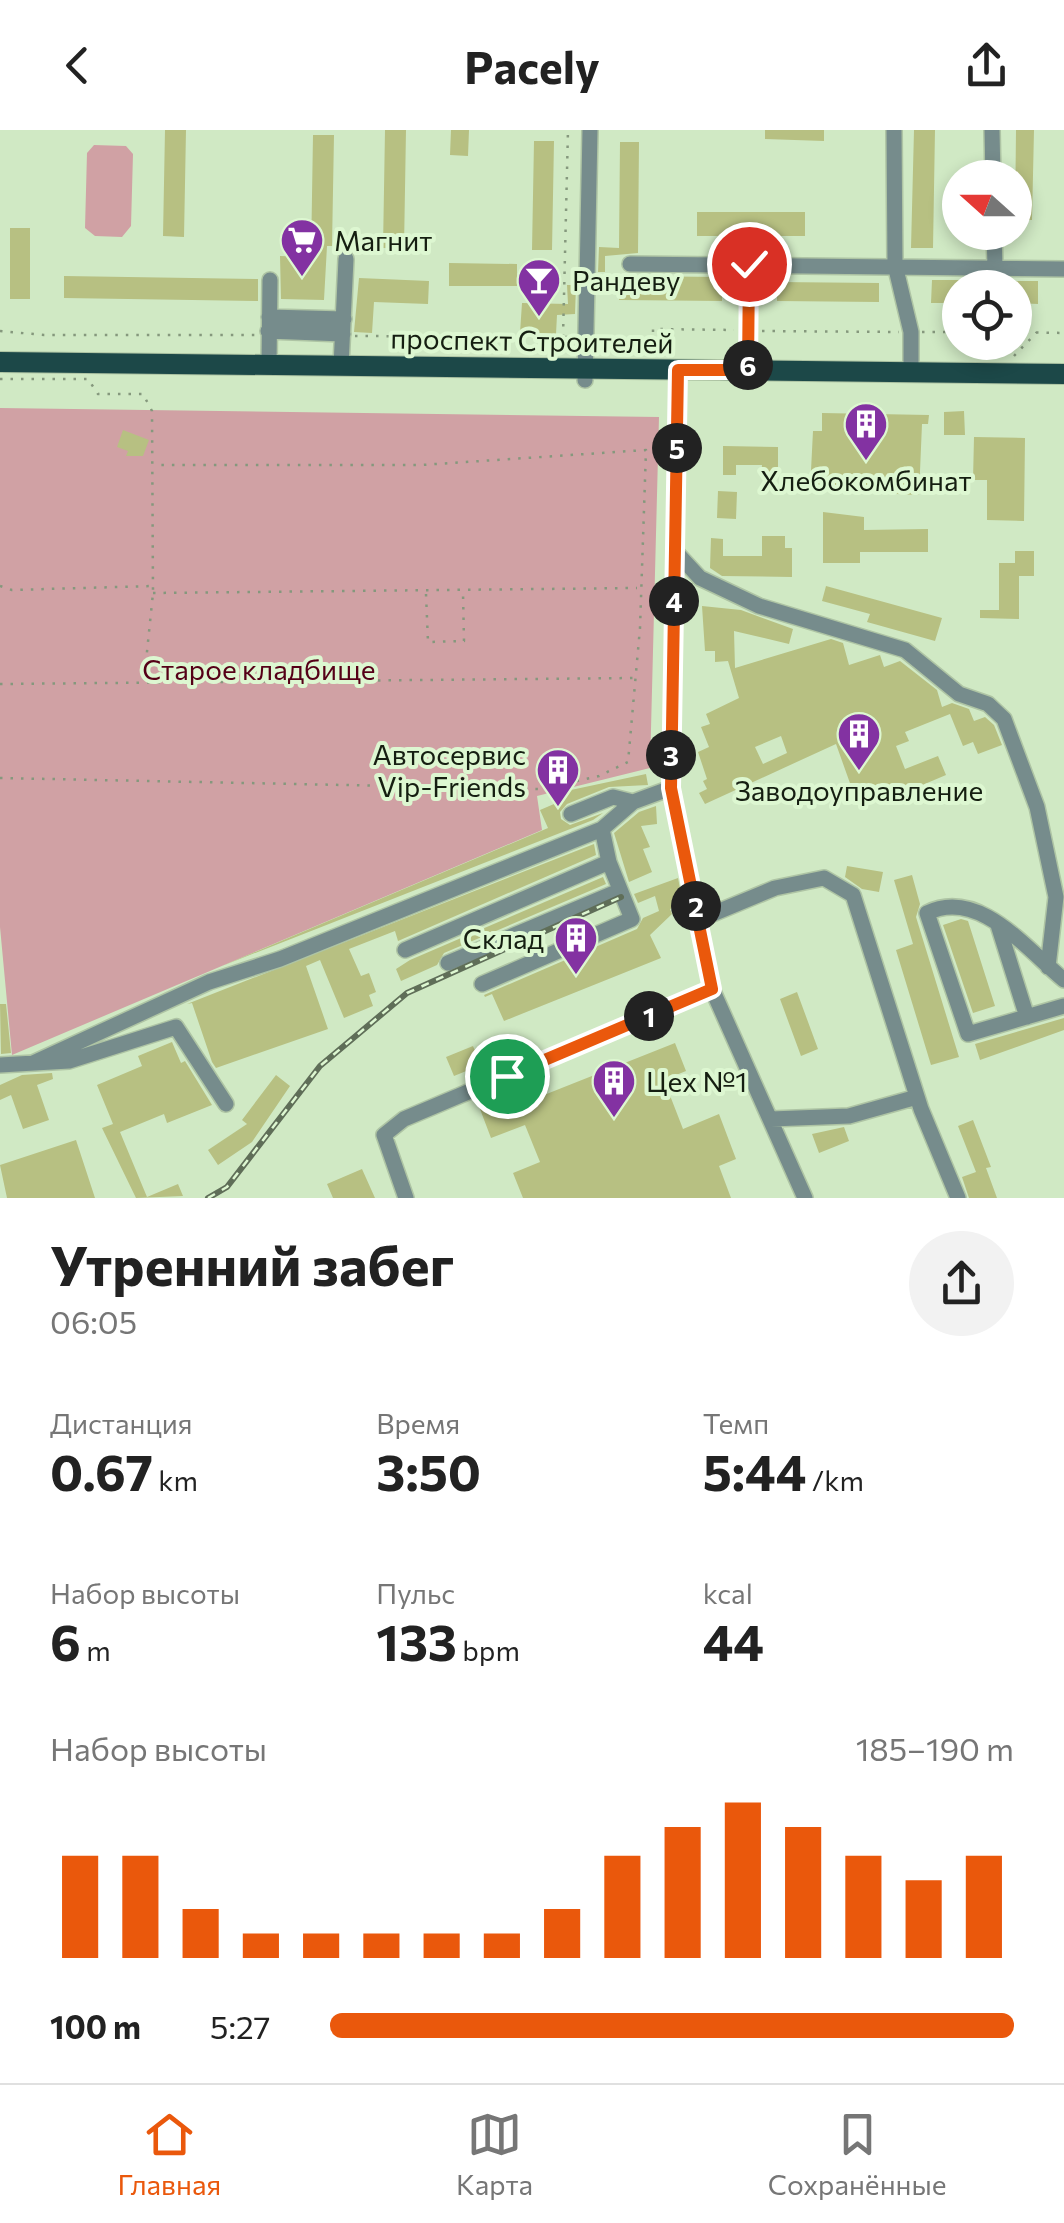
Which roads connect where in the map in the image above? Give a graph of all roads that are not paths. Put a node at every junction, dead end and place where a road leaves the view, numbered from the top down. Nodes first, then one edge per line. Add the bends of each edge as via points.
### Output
1 (590, 130) edge
2 (894, 130) edge
3 (992, 130) edge
4 (993, 160) edge
5 (749, 244) dead end
6 (995, 250) edge
7 (346, 259) dead end
8 (630, 264) dead end
9 (749, 264) junction
10 (895, 266) junction
11 (995, 266) junction
12 (1064, 269) edge
13 (270, 280) dead end
14 (268, 328) junction
15 (343, 330) junction
16 (0, 362) edge
17 (269, 365) junction
18 (341, 366) junction
19 (748, 370) junction
20 (911, 372) junction
21 (585, 374) junction
22 (1064, 374) edge
23 (678, 375) junction
24 (0, 376) edge
25 (1064, 386) edge
26 (675, 551) junction
27 (671, 788) junction
28 (633, 802) junction
29 (571, 814) dead end
30 (602, 829) junction
31 (609, 862) junction
32 (619, 891) junction
33 (698, 920) junction
34 (997, 922) junction
35 (405, 950) dead end
36 (448, 963) dead end
37 (1048, 967) junction
38 (1064, 980) edge
39 (482, 984) dead end
40 (712, 989) junction
41 (1064, 1006) edge
42 (1027, 1017) junction
43 (33, 1063) junction
44 (0, 1065) edge
45 (918, 1097) junction
46 (226, 1104) dead end
47 (771, 1118) junction
48 (406, 1198) edge
49 (805, 1198) edge
50 (958, 1198) edge

1 - 21 street
2 - 10 street
3 - 4 street
5 - 9 street
6 - 11 street
7 - 15 street
8 - 9 street
9 - 10 street
9 - 19 street
10 - 11 street
10 - 20 street via 911,332
11 - 12 street
13 - 14 street
14 - 15 street
14 - 17 street
15 - 18 street
16 - 17 main road, проспект Строителей
17 - 18 main road, проспект Строителей
18 - 21 main road, проспект Строителей
19 - 20 main road, проспект Строителей
19 - 23 main road, проспект Строителей
20 - 22 main road, проспект Строителей
21 - 23 main road, проспект Строителей
21 - 24 main road, проспект Строителей
23 - 25 main road, проспект Строителей
23 - 26 street
26 - 27 street
26 - 37 street via 700,578 759,606 905,650 959,694 988,704 1004,719 1037,807 1056,898
27 - 28 street
27 - 33 street
28 - 29 street via 613,797
28 - 30 street
30 - 31 street
30 - 43 street via 209,982
31 - 32 street
31 - 35 street
32 - 36 street
32 - 39 street via 632,919
33 - 40 street
33 - 45 street via 774,888 824,878 853,895
34 - 37 street
34 - 42 street
34 - 42 street via 962,905 928,913 968,1034
37 - 38 street
40 - 47 street
40 - 48 street via 404,1119 384,1135
41 - 42 street
43 - 44 street
43 - 46 street via 69,1061 176,1027
45 - 47 street via 849,1116
45 - 50 street
47 - 49 street

